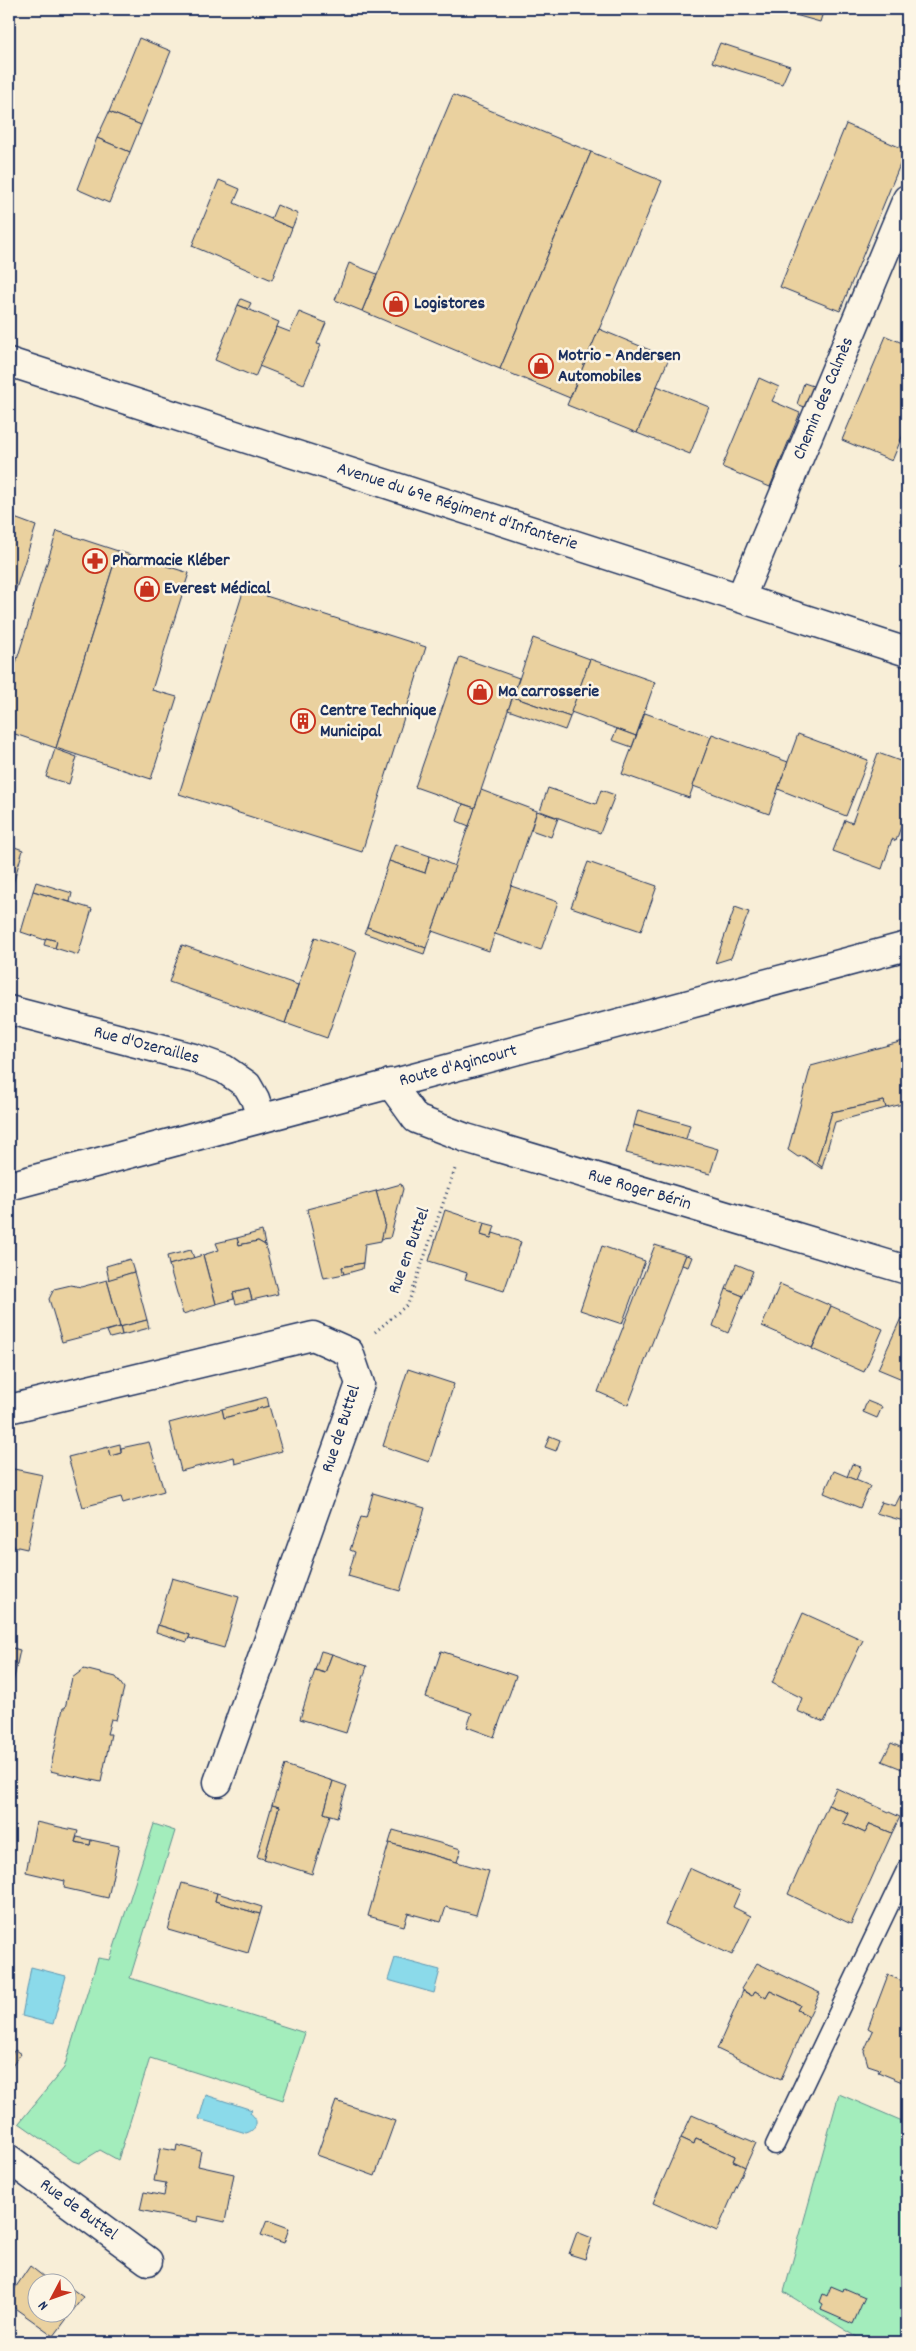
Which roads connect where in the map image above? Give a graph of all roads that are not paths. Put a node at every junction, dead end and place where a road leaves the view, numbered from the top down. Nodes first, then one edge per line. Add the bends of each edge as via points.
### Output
1 (907, 199) edge
2 (9, 362) edge
3 (741, 597) junction
4 (907, 652) edge
5 (907, 946) edge
6 (9, 1010) edge
7 (390, 1084) junction
8 (261, 1117) junction
9 (9, 1186) edge
10 (907, 1270) edge
11 (9, 1409) edge
12 (218, 1782) dead end
13 (907, 1868) edge
14 (775, 2145) dead end
15 (9, 2159) edge
16 (148, 2261) dead end

1 - 3 street, Chemin des Calmès
2 - 3 street, Avenue du 69e Régiment d'Infanterie
3 - 4 street, Avenue du 69e Régiment d'Infanterie
5 - 7 street, Route d'Agincourt
6 - 8 street, Rue d'Ozerailles via 194,1058 224,1069 247,1085
7 - 8 street, Route d'Agincourt
7 - 10 street, Rue Roger Bérin via 416,1119 466,1138
8 - 9 street, Route d'Agincourt
11 - 12 street, Rue de Buttel via 313,1336 349,1352 360,1384
13 - 14 lane
15 - 16 street, Rue de Buttel

